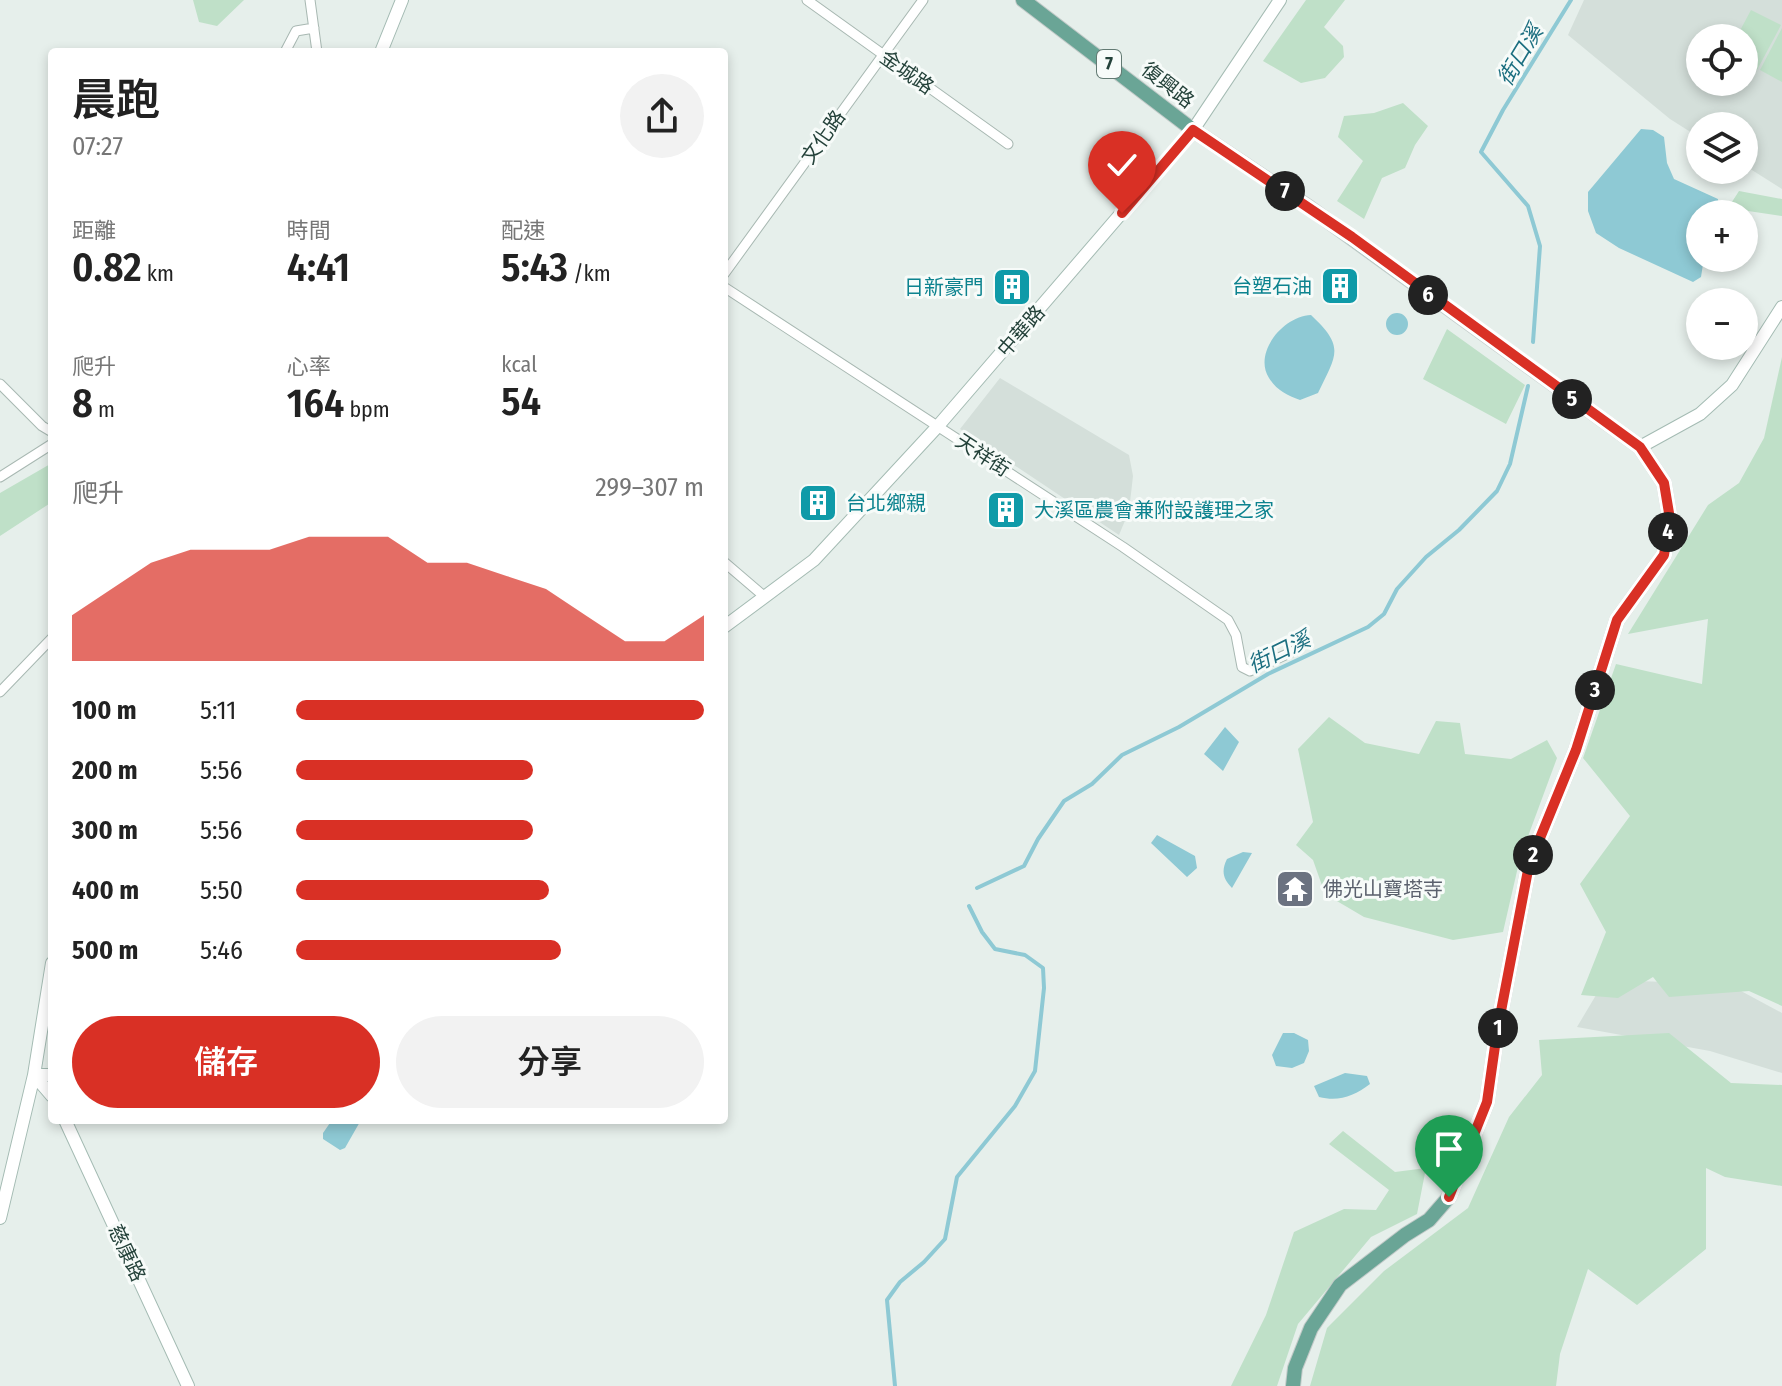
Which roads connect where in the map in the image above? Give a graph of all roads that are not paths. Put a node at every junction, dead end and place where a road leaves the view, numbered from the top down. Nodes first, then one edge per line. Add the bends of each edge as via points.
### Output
1 (310, 0) edge
2 (402, 0) edge
3 (807, 0) edge
4 (923, 0) edge
5 (1023, 0) edge
6 (1280, 0) edge
7 (314, 28) junction
8 (287, 48) edge
9 (316, 48) edge
10 (383, 48) edge
11 (882, 54) junction
12 (1193, 130) junction
13 (1008, 144) dead end
14 (728, 268) edge
15 (728, 290) edge
16 (1782, 307) edge
17 (0, 384) edge
18 (938, 426) junction
19 (48, 430) edge
20 (48, 447) edge
21 (1640, 447) junction
22 (0, 477) edge
23 (728, 565) edge
24 (765, 597) junction
25 (728, 624) edge
26 (48, 642) edge
27 (1296, 650) dead end
28 (0, 692) edge
29 (48, 988) edge
30 (34, 1075) junction
31 (48, 1075) edge
32 (48, 1091) edge
33 (67, 1124) edge
34 (0, 1218) edge
35 (188, 1386) edge
36 (1293, 1386) edge

1 - 7 street
2 - 10 street
3 - 11 street, 金城路
4 - 11 street, 文化路
5 - 12 main road, 復興路 / 7
6 - 12 street, 中華路
7 - 8 street via 296,31
7 - 9 street
11 - 13 street, 金城路
11 - 14 street, 文化路
12 - 18 street, 中華路
12 - 21 main road, 復興路 / 7 via 1352,237
15 - 18 street, 天祥街
16 - 21 street via 1732,385 1700,414
17 - 19 street
18 - 24 street, 中華路 via 814,560
18 - 27 street, 天祥街 via 1228,620 1242,667 1250,671
20 - 22 street
21 - 36 main road, 復興路 / 7 via 1664,483 1670,519 1664,555 1617,620 1576,750 1529,865 1487,1102 1449,1197 1429,1220 1340,1285 1311,1328
23 - 24 street
24 - 25 street, 中華路
26 - 28 street
29 - 30 street
30 - 31 street
30 - 32 street
30 - 34 street
33 - 35 street, 慈康路

